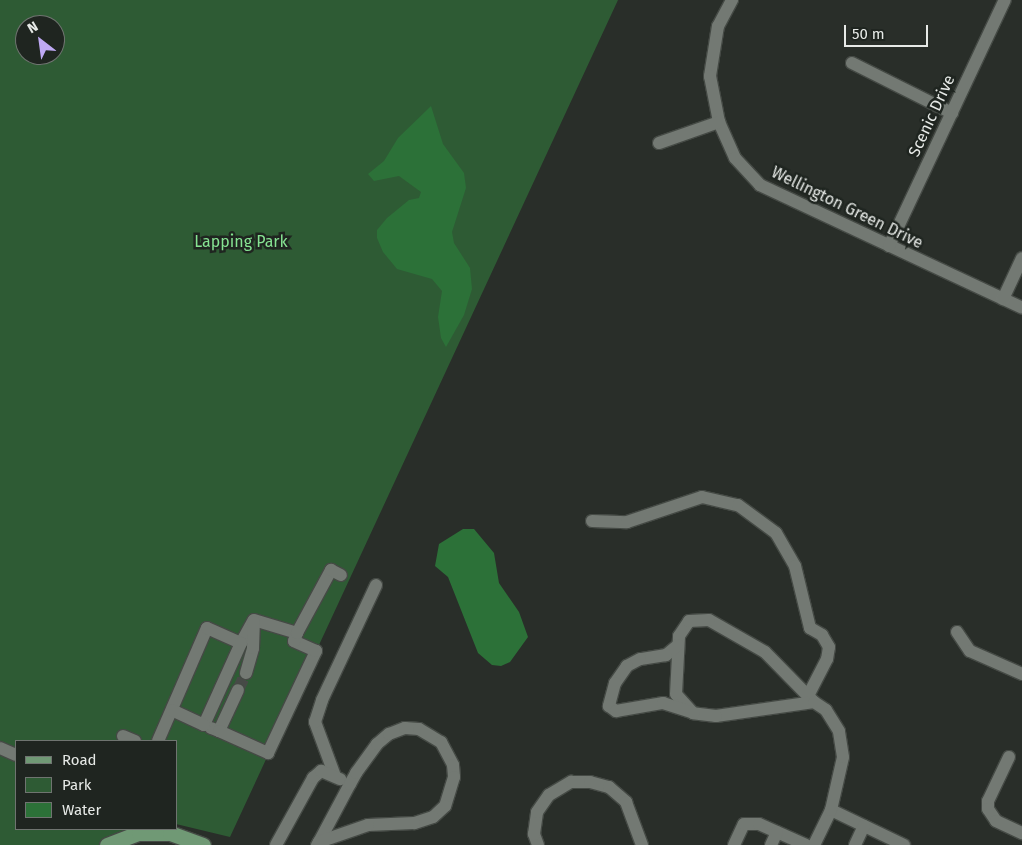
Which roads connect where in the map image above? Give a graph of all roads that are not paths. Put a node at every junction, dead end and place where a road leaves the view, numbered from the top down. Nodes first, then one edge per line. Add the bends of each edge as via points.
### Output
1 (732, 0) edge
2 (1006, 0) edge
3 (852, 63) dead end
4 (952, 114) junction
5 (719, 122) junction
6 (659, 143) dead end
7 (889, 246) junction
8 (1022, 258) edge
9 (1003, 299) junction
10 (1022, 308) edge
11 (592, 521) dead end
12 (341, 575) dead end
13 (376, 585) dead end
14 (254, 620) junction
15 (958, 632) dead end
16 (297, 633) junction
17 (241, 643) junction
18 (678, 645) junction
19 (246, 672) tunnel mouth
20 (1022, 674) edge
21 (238, 690) tunnel mouth
22 (811, 699) junction
23 (172, 710) junction
24 (693, 713) junction
25 (204, 724) junction
26 (219, 731) junction
27 (158, 740) edge
28 (0, 748) edge
29 (15, 755) edge
30 (1008, 757) dead end
31 (335, 776) junction
32 (350, 784) junction
33 (831, 810) junction
34 (864, 826) junction
35 (138, 831) edge
36 (777, 832) junction
37 (1022, 833) edge
38 (318, 844) edge
39 (107, 845) edge
40 (204, 845) edge
41 (276, 845) edge
42 (538, 845) edge
43 (642, 845) edge
44 (734, 845) edge
45 (771, 845) edge
46 (806, 845) edge
47 (814, 845) edge
48 (855, 845) edge
49 (904, 845) edge

1 - 5 street, Wellington Green Drive via 718,26 710,76
2 - 4 street, Scenic Drive
3 - 4 street
4 - 7 street, Scenic Drive
5 - 6 street
5 - 7 street, Wellington Green Drive via 735,158 760,185
7 - 9 street, Wellington Green Drive
8 - 9 street
9 - 10 street, Wellington Green Drive
11 - 22 street via 627,522 702,497 738,505 776,533 795,566 810,628 822,635 829,647
12 - 16 street via 331,570
13 - 31 street via 314,722
14 - 16 street
14 - 17 street
14 - 19 street via 253,648
15 - 20 street via 970,651
16 - 26 street via 294,641 316,651 268,753
17 - 23 street via 206,628
17 - 25 street
18 - 22 street via 679,636 689,621 709,620 765,652
18 - 24 street via 676,694
18 - 24 street via 666,655 640,659 627,666 615,683 609,706 616,711 664,703
21 - 26 street
22 - 24 street via 716,716
22 - 33 street via 826,710 839,731 843,757
23 - 25 street
23 - 27 street
25 - 26 street
28 - 29 street
30 - 37 street via 988,801 988,809 996,821
31 - 32 street
31 - 41 street via 321,772 313,778
32 - 38 street
32 - 38 street via 377,744 389,734 405,728 431,734 448,752 453,765 450,794 445,806 433,817 414,823 368,825
33 - 34 street
33 - 47 street
34 - 48 street
34 - 49 street
35 - 39 main road
35 - 40 main road via 170,833
36 - 44 street via 758,824 744,824
36 - 45 street
36 - 46 street
42 - 43 street via 534,834 537,812 549,795 571,782 590,782 609,788 626,802

